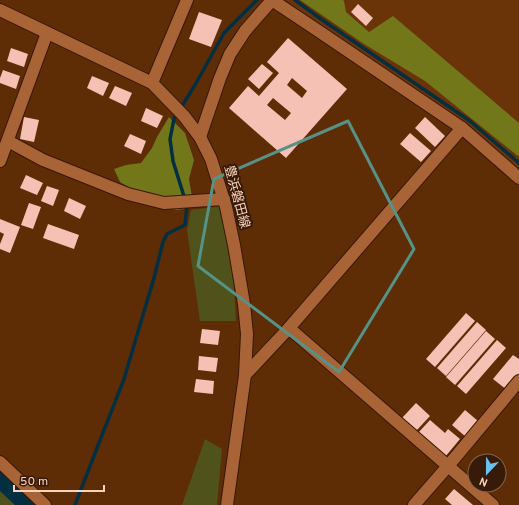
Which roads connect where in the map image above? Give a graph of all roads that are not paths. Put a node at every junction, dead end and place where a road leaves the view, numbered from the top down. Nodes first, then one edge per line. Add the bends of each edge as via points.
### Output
1 (187, 0) edge
2 (272, 0) edge
3 (0, 10) edge
4 (47, 33) junction
5 (152, 83) junction
6 (462, 128) junction
7 (200, 137) junction
8 (8, 141) junction
9 (0, 161) edge
10 (519, 178) edge
11 (224, 199) junction
12 (289, 328) junction
13 (244, 375) junction
14 (519, 381) edge
15 (0, 462) edge
16 (448, 466) junction
17 (45, 505) edge
18 (228, 505) edge
19 (414, 505) edge
20 (493, 505) edge

1 - 5 street
2 - 6 street
2 - 7 street via 230,54
3 - 4 street, 豊浜磐田線
4 - 5 street, 豊浜磐田線
4 - 8 street
5 - 7 street, 豊浜磐田線
6 - 10 street
6 - 12 street
7 - 11 street, 豊浜磐田線 via 211,159
8 - 9 street
8 - 11 street via 43,160 128,194 164,203
11 - 13 street, 豊浜磐田線 via 244,304 247,334
12 - 13 street
12 - 16 street
13 - 18 street, 豊浜磐田線
14 - 16 street
15 - 17 street
16 - 19 street
16 - 20 street

